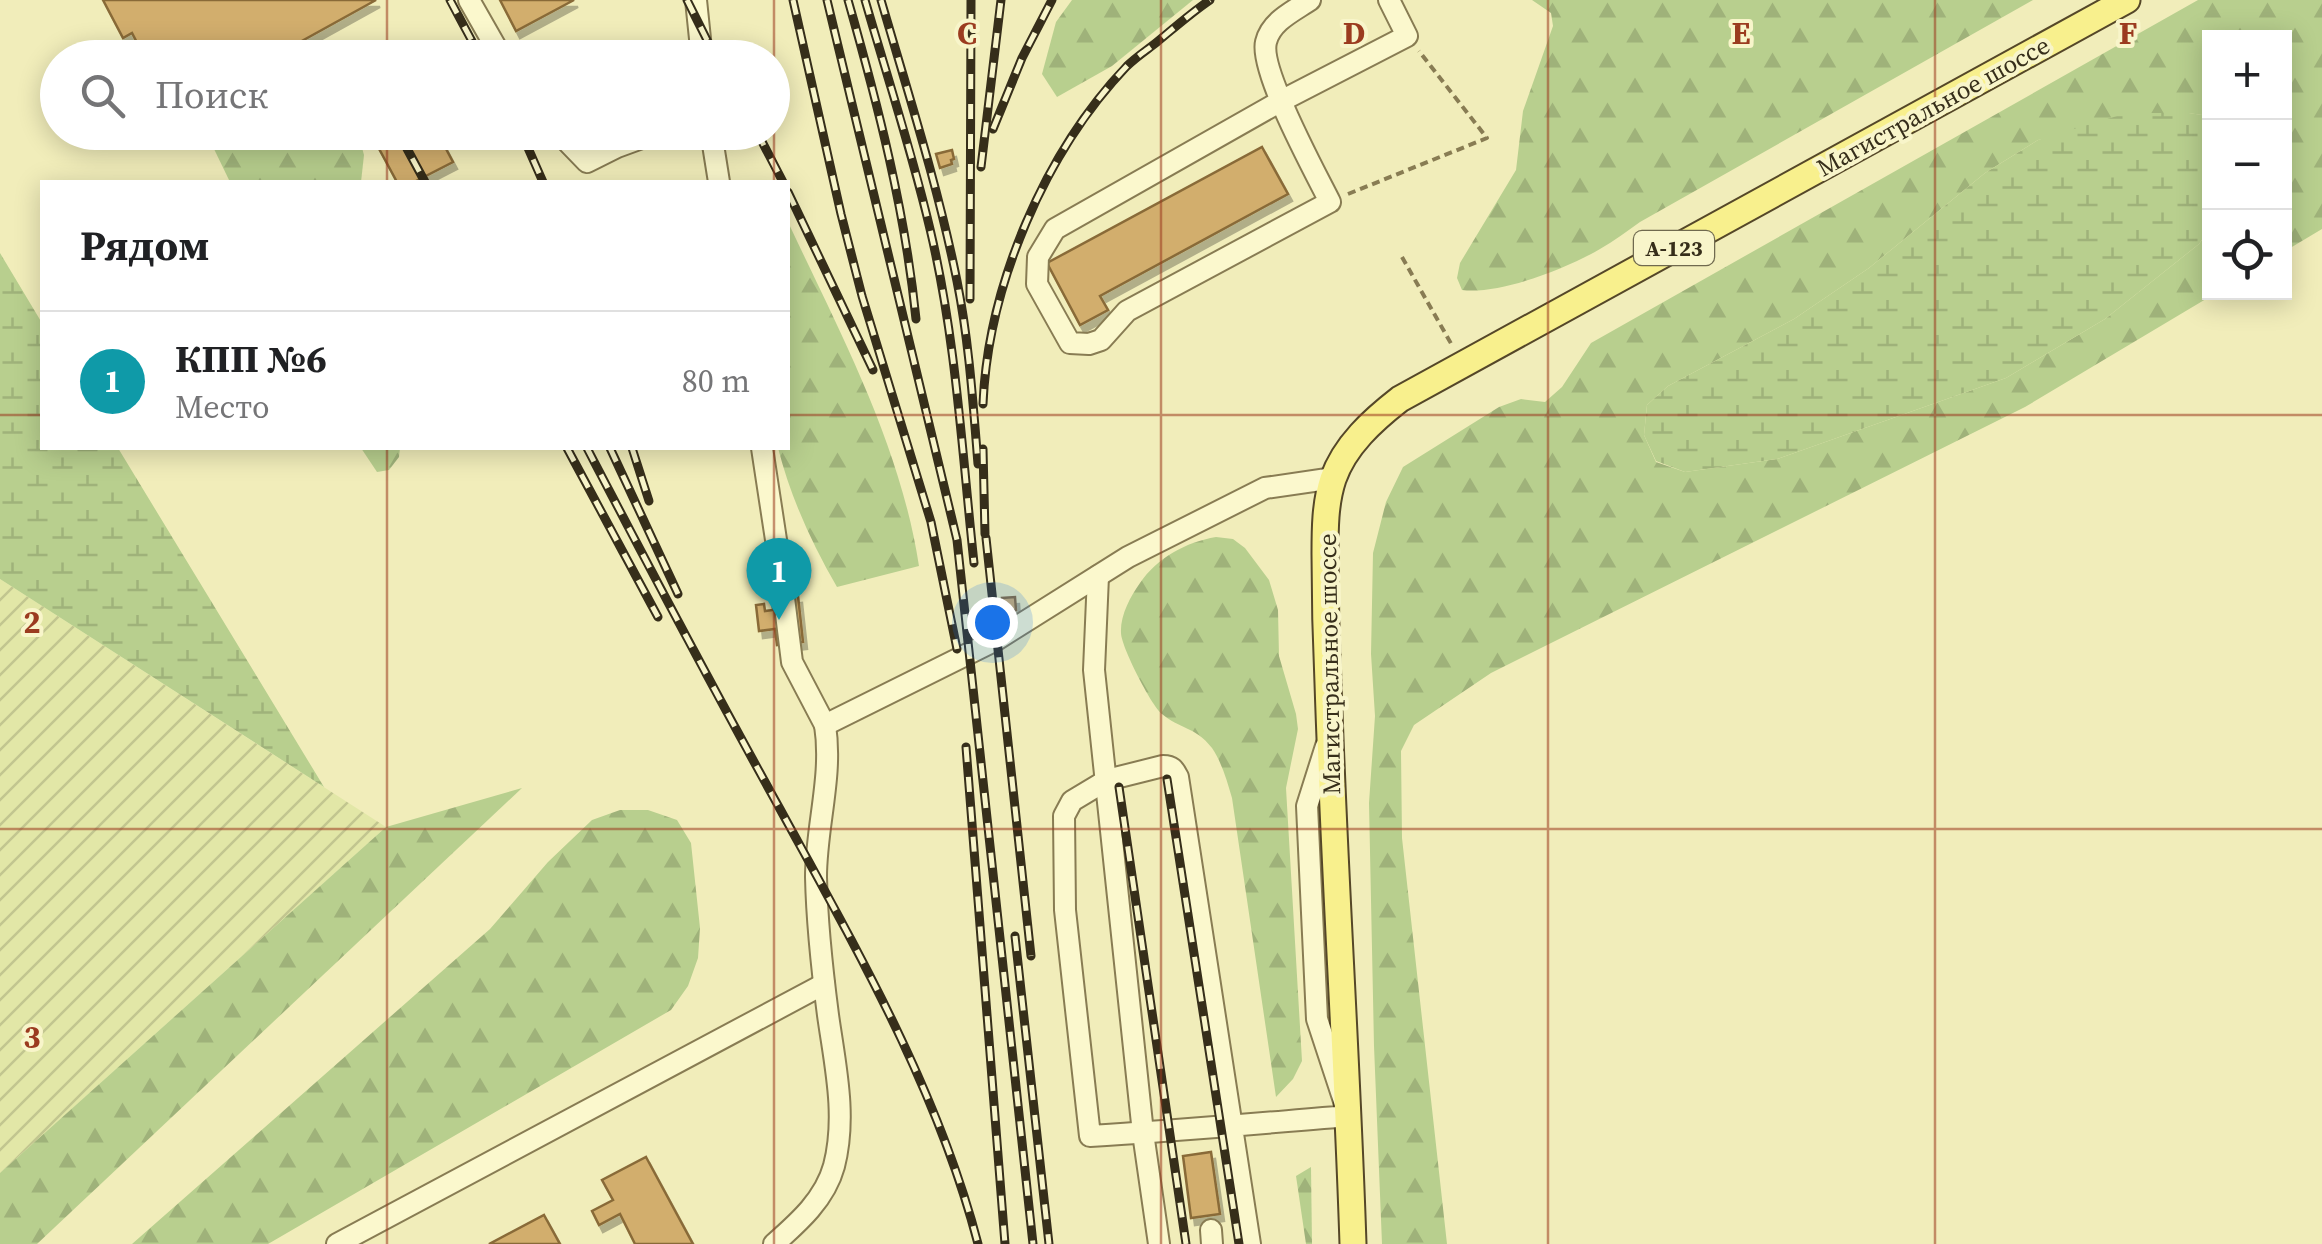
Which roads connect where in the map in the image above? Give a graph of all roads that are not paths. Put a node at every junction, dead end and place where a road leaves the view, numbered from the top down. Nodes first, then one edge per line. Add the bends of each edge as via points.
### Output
1 (469, 0) edge
2 (696, 0) edge
3 (1310, 0) edge
4 (1389, 0) edge
5 (2127, 0) edge
6 (492, 40) edge
7 (700, 40) edge
8 (1281, 102) junction
9 (575, 150) edge
10 (611, 150) edge
11 (714, 150) edge
12 (719, 180) edge
13 (762, 450) edge
14 (1334, 478) junction
15 (1098, 576) junction
16 (825, 725) junction
17 (1107, 780) junction
18 (824, 984) junction
19 (1349, 1116) junction
20 (1233, 1125) junction
21 (1144, 1133) junction
22 (337, 1244) edge
23 (774, 1244) edge
24 (1159, 1244) edge
25 (1250, 1244) edge
26 (1354, 1244) edge

1 - 6 lane
2 - 7 lane
3 - 8 lane via 1277,22 1266,42
4 - 8 lane via 1407,36
5 - 14 main road, Магистральное шоссе / А-123 via 1400,399 1371,422
8 - 8 lane via 1330,202 1127,311 1101,340 1070,344 1037,284 1038,257 1055,229
9 - 10 lane via 586,162
11 - 12 lane
13 - 16 lane via 792,662
14 - 15 lane via 1265,488
14 - 19 main road, Магистральное шоссе / А-123 via 1325,519 1329,734
15 - 16 lane via 996,640
15 - 17 lane via 1094,670
16 - 18 lane via 828,762 816,875
17 - 20 lane via 1163,766 1178,777
17 - 21 lane
17 - 21 lane via 1072,801 1064,816 1064,910 1090,1136
18 - 22 lane
18 - 23 lane via 840,1098 837,1153 816,1203
19 - 20 lane
19 - 26 main road, Магистральное шоссе / А-123
20 - 21 lane
20 - 25 lane
21 - 24 lane

